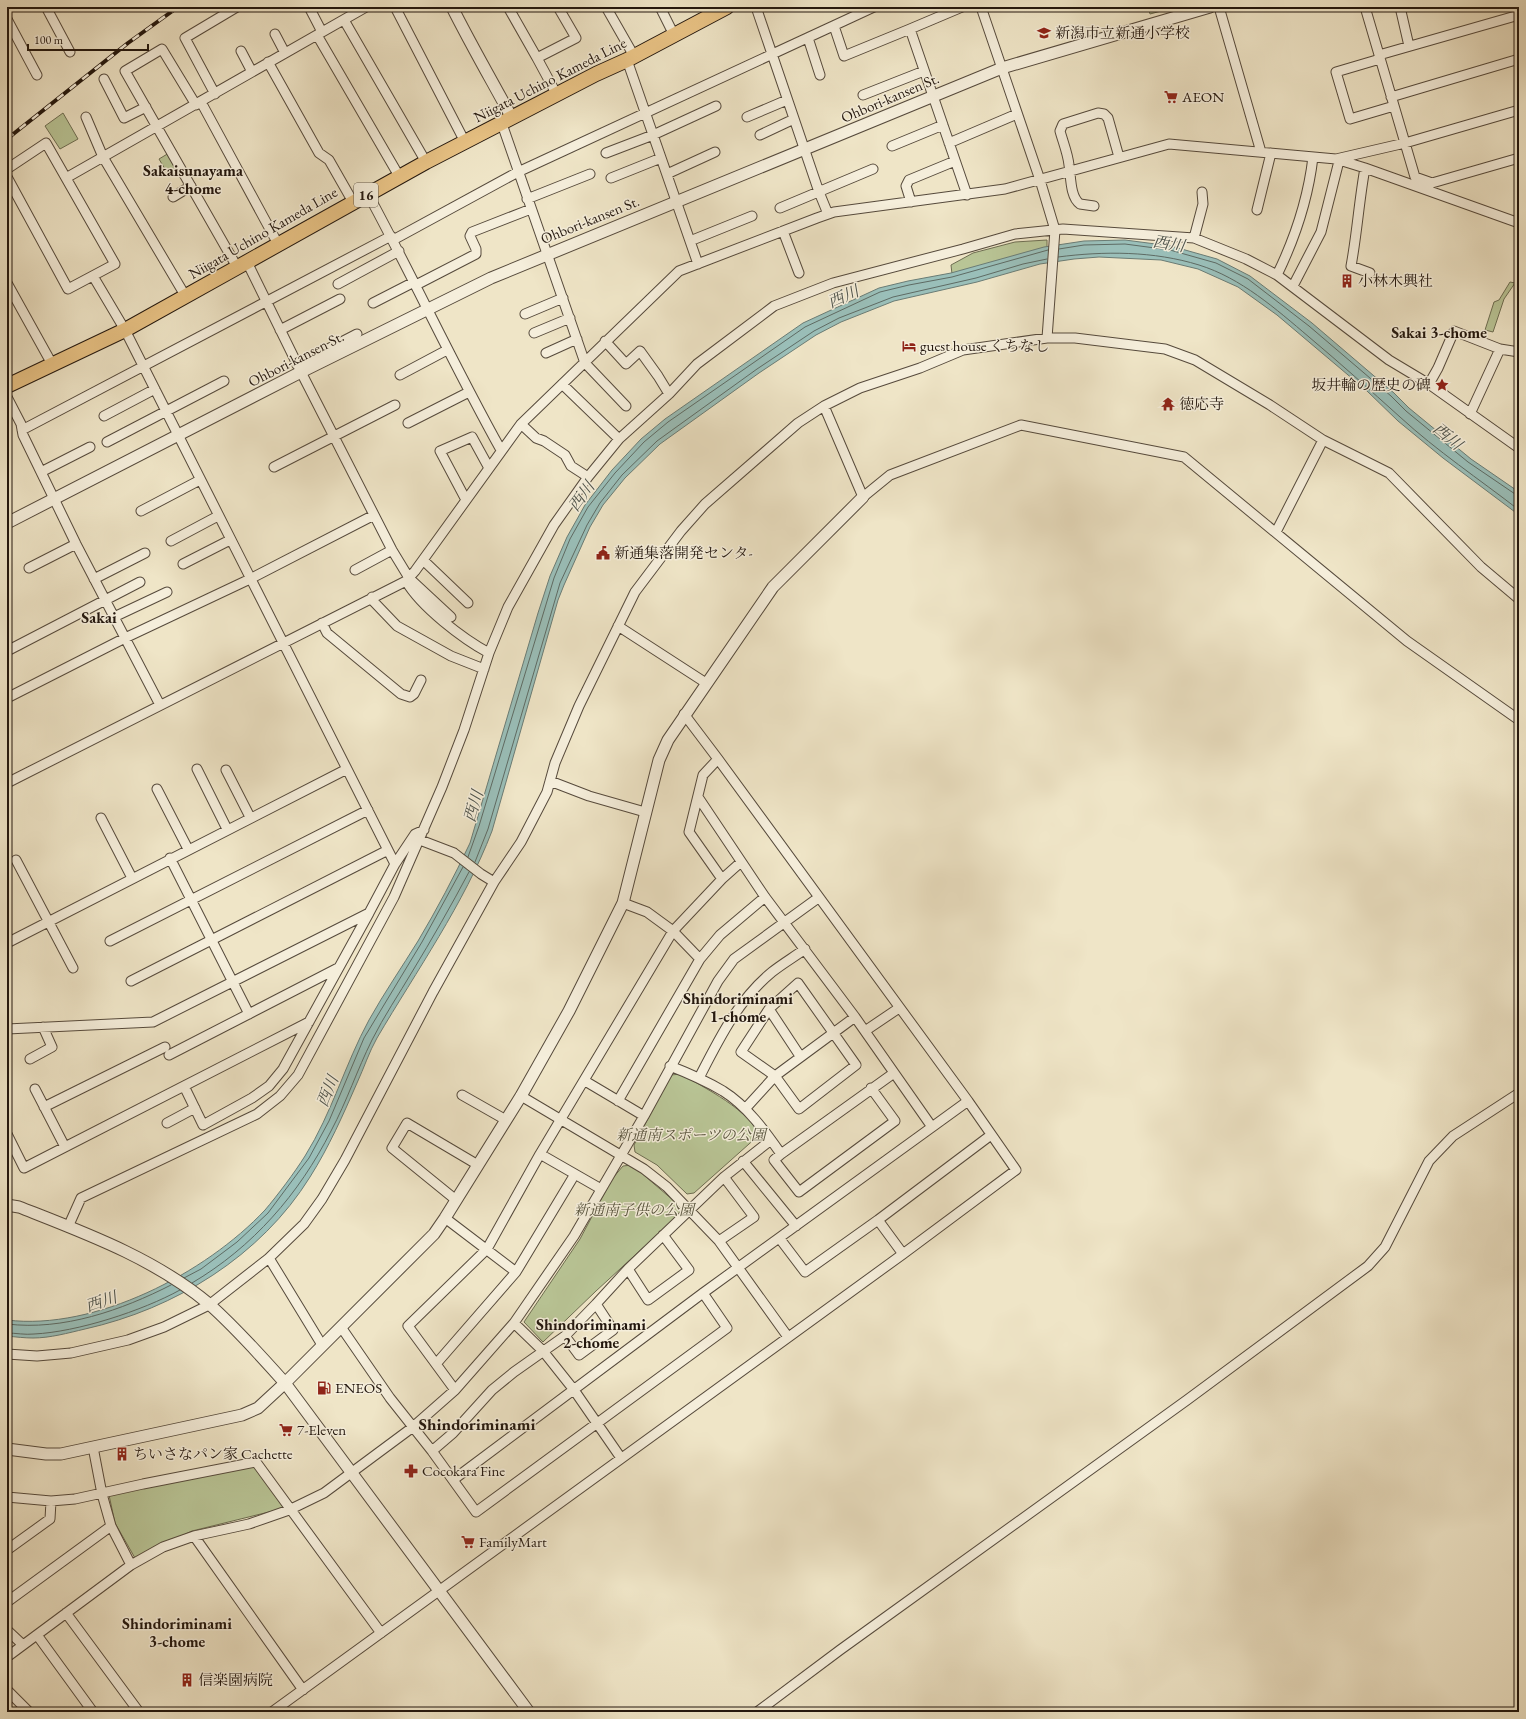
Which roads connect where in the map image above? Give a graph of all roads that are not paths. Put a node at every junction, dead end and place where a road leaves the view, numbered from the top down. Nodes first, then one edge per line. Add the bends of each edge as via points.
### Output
1 (46, 7) edge
2 (237, 7) edge
3 (309, 7) edge
4 (395, 7) edge
5 (452, 7) edge
6 (508, 7) edge
7 (558, 7) edge
8 (606, 7) edge
9 (660, 7) edge
10 (756, 7) edge
11 (874, 7) edge
12 (962, 7) edge
13 (981, 7) edge
14 (1210, 7) edge
15 (1219, 7) edge
16 (1365, 7) edge
17 (1400, 7) edge
18 (362, 8) edge
19 (722, 8) edge
20 (1518, 14) edge
21 (7, 19) edge
22 (344, 20) junction
23 (834, 26) junction
24 (910, 29) junction
25 (320, 33) junction
26 (275, 34) dead end
27 (674, 35) junction
28 (808, 38) junction
29 (1409, 46) junction
30 (241, 51) dead end
31 (70, 52) dead end
32 (285, 53) junction
33 (772, 54) junction
34 (1380, 57) junction
35 (537, 58) junction
36 (630, 58) junction
37 (1519, 60) edge
38 (268, 62) junction
39 (1002, 68) junction
40 (924, 71) junction
41 (252, 72) junction
42 (36, 75) dead end
43 (820, 75) dead end
44 (104, 79) dead end
45 (215, 94) junction
46 (556, 95) junction
47 (863, 95) dead end
48 (933, 97) junction
49 (787, 100) junction
50 (1393, 102) junction
51 (198, 103) junction
52 (716, 106) dead end
53 (146, 107) junction
54 (1519, 110) edge
55 (645, 113) junction
56 (1017, 114) junction
57 (86, 117) dead end
58 (747, 117) dead end
59 (794, 120) junction
60 (507, 121) junction
61 (942, 125) junction
62 (157, 127) junction
63 (653, 135) junction
64 (760, 135) dead end
65 (465, 142) junction
66 (1405, 142) junction
67 (949, 143) junction
68 (892, 146) dead end
69 (805, 150) junction
70 (715, 152) dead end
71 (1261, 152) junction
72 (606, 153) dead end
73 (1271, 153) junction
74 (104, 157) junction
75 (1119, 157) junction
76 (1313, 157) junction
77 (661, 158) junction
78 (1519, 158) edge
79 (1337, 160) junction
80 (955, 161) junction
81 (426, 162) junction
82 (1366, 168) junction
83 (7, 169) edge
84 (873, 169) dead end
85 (1070, 171) junction
86 (518, 172) junction
87 (590, 174) dead end
88 (667, 174) junction
89 (399, 176) junction
90 (1415, 177) junction
91 (66, 178) junction
92 (611, 178) dead end
93 (1040, 180) junction
94 (8, 183) edge
95 (1411, 185) junction
96 (191, 186) junction
97 (819, 192) junction
98 (1202, 192) dead end
99 (368, 194) junction
100 (967, 195) junction
101 (173, 197) dead end
102 (527, 199) junction
103 (677, 201) junction
104 (353, 202) junction
105 (911, 202) junction
106 (1094, 206) dead end
107 (780, 208) dead end
108 (531, 209) junction
109 (1256, 210) dead end
110 (828, 214) junction
111 (752, 216) dead end
112 (1519, 223) edge
113 (1055, 230) junction
114 (783, 231) junction
115 (392, 238) junction
116 (1194, 238) junction
117 (690, 241) junction
118 (278, 244) junction
119 (399, 251) junction
120 (547, 254) junction
121 (698, 264) junction
122 (242, 265) junction
123 (799, 273) dead end
124 (1370, 273) dead end
125 (1277, 275) junction
126 (93, 276) junction
127 (7, 282) edge
128 (415, 283) junction
129 (338, 284) dead end
130 (1293, 286) junction
131 (186, 297) junction
132 (563, 298) junction
133 (340, 299) dead end
134 (266, 301) junction
135 (373, 303) dead end
136 (428, 309) junction
137 (525, 314) dead end
138 (570, 318) junction
139 (125, 330) junction
140 (280, 330) junction
141 (534, 333) dead end
142 (357, 334) dead end
143 (1047, 338) junction
144 (577, 339) junction
145 (605, 342) junction
146 (1500, 349) junction
147 (447, 350) junction
148 (1519, 352) edge
149 (546, 353) dead end
150 (585, 363) junction
151 (52, 364) junction
152 (144, 367) junction
153 (299, 368) junction
154 (400, 375) dead end
155 (224, 381) dead end
156 (562, 384) junction
157 (1429, 384) junction
158 (7, 386) edge
159 (155, 389) junction
160 (469, 392) junction
161 (669, 394) junction
162 (7, 397) edge
163 (395, 405) dead end
164 (626, 406) dead end
165 (824, 406) junction
166 (166, 412) junction
167 (1470, 414) junction
168 (104, 416) dead end
169 (408, 423) dead end
170 (521, 424) junction
171 (22, 430) junction
172 (178, 436) junction
173 (334, 436) junction
174 (619, 439) junction
175 (1323, 440) junction
176 (106, 442) dead end
177 (90, 447) dead end
178 (1519, 448) edge
179 (501, 450) junction
180 (274, 466) dead end
181 (488, 468) junction
182 (41, 472) junction
183 (588, 476) junction
184 (200, 480) junction
185 (863, 497) junction
186 (54, 499) junction
187 (466, 500) junction
188 (141, 511) dead end
189 (374, 515) junction
190 (218, 516) junction
191 (7, 523) edge
192 (1276, 532) junction
193 (230, 540) junction
194 (171, 541) dead end
195 (76, 544) junction
196 (392, 550) junction
197 (145, 553) dead end
198 (423, 560) junction
199 (183, 564) dead end
200 (29, 568) dead end
201 (354, 570) dead end
202 (94, 579) junction
203 (250, 579) junction
204 (408, 579) junction
205 (140, 582) dead end
206 (167, 592) dead end
207 (372, 597) junction
208 (1519, 599) edge
209 (106, 601) junction
210 (468, 603) dead end
211 (114, 617) junction
212 (451, 617) dead end
213 (322, 623) junction
214 (618, 626) junction
215 (125, 638) junction
216 (284, 643) junction
217 (7, 651) edge
218 (489, 653) junction
219 (484, 670) junction
220 (421, 680) dead end
221 (706, 684) junction
222 (7, 698) edge
223 (160, 706) junction
224 (684, 714) junction
225 (1519, 720) edge
226 (718, 759) junction
227 (197, 769) dead end
228 (346, 769) junction
229 (226, 770) dead end
230 (550, 781) junction
231 (7, 783) edge
232 (157, 789) dead end
233 (698, 797) junction
234 (368, 810) junction
235 (645, 812) junction
236 (101, 818) dead end
237 (250, 818) junction
238 (227, 829) junction
239 (424, 830) junction
240 (420, 840) junction
241 (188, 849) junction
242 (388, 850) junction
243 (170, 858) junction
244 (16, 860) dead end
245 (741, 862) junction
246 (395, 864) junction
247 (132, 878) junction
248 (722, 879) junction
249 (494, 882) junction
250 (765, 897) junction
251 (818, 898) junction
252 (191, 900) junction
253 (623, 903) junction
254 (369, 913) junction
255 (48, 922) junction
256 (784, 922) junction
257 (673, 931) junction
258 (212, 940) junction
259 (8, 941) edge
260 (110, 941) dead end
261 (805, 949) junction
262 (700, 959) junction
263 (73, 968) dead end
264 (338, 968) junction
265 (131, 981) dead end
266 (233, 981) junction
267 (899, 1008) junction
268 (769, 1009) junction
269 (249, 1014) junction
270 (855, 1017) junction
271 (309, 1022) junction
272 (42, 1028) junction
273 (7, 1029) edge
274 (865, 1031) junction
275 (834, 1033) junction
276 (800, 1056) junction
277 (30, 1059) dead end
278 (670, 1066) junction
279 (894, 1073) junction
280 (775, 1076) junction
281 (699, 1078) junction
282 (585, 1081) junction
283 (184, 1086) junction
284 (871, 1088) junction
285 (35, 1089) dead end
286 (1519, 1093) edge
287 (462, 1095) dead end
288 (521, 1096) junction
289 (618, 1101) junction
290 (968, 1101) junction
291 (44, 1107) junction
292 (195, 1108) junction
293 (745, 1109) junction
294 (644, 1116) junction
295 (561, 1119) junction
296 (506, 1120) junction
297 (167, 1123) dead end
298 (932, 1127) junction
299 (7, 1134) edge
300 (991, 1136) junction
301 (771, 1140) junction
302 (65, 1147) junction
303 (540, 1154) junction
304 (781, 1154) junction
305 (621, 1155) junction
306 (743, 1161) junction
307 (478, 1165) junction
308 (575, 1174) junction
309 (724, 1177) junction
310 (602, 1189) junction
311 (456, 1200) junction
312 (7, 1205) edge
313 (690, 1210) junction
314 (445, 1218) junction
315 (878, 1220) junction
316 (796, 1226) junction
317 (68, 1227) junction
318 (664, 1235) junction
319 (780, 1239) junction
320 (719, 1241) junction
321 (487, 1249) junction
322 (903, 1254) junction
323 (269, 1258) junction
324 (740, 1268) junction
325 (628, 1269) junction
326 (516, 1272) junction
327 (703, 1293) junction
328 (596, 1304) junction
329 (209, 1305) junction
330 (514, 1323) junction
331 (341, 1327) junction
332 (564, 1336) junction
333 (788, 1337) junction
334 (322, 1345) junction
335 (543, 1351) junction
336 (7, 1354) edge
337 (436, 1364) junction
338 (285, 1383) junction
339 (455, 1390) junction
340 (574, 1390) junction
341 (598, 1423) junction
342 (413, 1427) junction
343 (93, 1447) junction
344 (7, 1449) edge
345 (432, 1451) junction
346 (621, 1458) junction
347 (352, 1473) junction
348 (453, 1480) junction
349 (102, 1494) junction
350 (7, 1497) edge
351 (51, 1501) junction
352 (289, 1510) junction
353 (111, 1526) junction
354 (194, 1536) junction
355 (7, 1550) edge
356 (131, 1565) junction
357 (439, 1591) junction
358 (7, 1602) edge
359 (66, 1613) junction
360 (7, 1630) edge
361 (381, 1633) junction
362 (37, 1635) junction
363 (23, 1645) junction
364 (7, 1657) edge
365 (7, 1690) edge
366 (303, 1690) junction
367 (29, 1712) edge
368 (93, 1712) edge
369 (139, 1712) edge
370 (272, 1712) edge
371 (529, 1712) edge
372 (757, 1712) edge

1 - 31 street
2 - 45 street via 185,38
3 - 25 street
4 - 65 street
5 - 60 street
6 - 35 street
7 - 35 street via 576,38
8 - 36 street
9 - 27 street
10 - 33 street
11 - 23 street
12 - 24 street
13 - 39 street
14 - 39 street, Ohbori-kansen St.
15 - 71 street
16 - 34 street
17 - 29 street
18 - 22 street
19 - 27 main road, Niigata Uchino Kameda Line / 16
20 - 29 street
21 - 42 street
22 - 25 street
22 - 81 street
23 - 24 street via 844,56
23 - 28 street
24 - 40 street
25 - 32 street
25 - 89 street
26 - 32 street
27 - 36 main road, Niigata Uchino Kameda Line / 16
28 - 33 street
28 - 43 street
29 - 34 street
30 - 41 street
32 - 38 street
33 - 49 street
33 - 55 street
34 - 50 street
34 - 50 street via 1336,72 1350,119
35 - 46 street
36 - 46 main road, Niigata Uchino Kameda Line / 16
36 - 55 street
37 - 50 street
38 - 41 street
38 - 104 street via 319,153 329,160
39 - 48 street, Ohbori-kansen St.
39 - 56 street
40 - 47 street
40 - 48 street
41 - 45 street
44 - 53 street via 124,118
45 - 51 street
46 - 60 main road, Niigata Uchino Kameda Line / 16
48 - 61 street
48 - 69 street, Ohbori-kansen St.
49 - 58 street
49 - 59 street
50 - 66 street
51 - 53 street via 162,49 125,71
51 - 62 street
51 - 118 street
52 - 63 street
53 - 62 street
54 - 66 street
55 - 63 street
55 - 86 street
56 - 67 street
56 - 93 street
57 - 74 street
59 - 64 street
59 - 69 street
60 - 65 main road, Niigata Uchino Kameda Line / 16
60 - 86 street
61 - 67 street
61 - 68 street
62 - 74 street
62 - 96 street
63 - 72 street
63 - 77 street
65 - 81 main road, Niigata Uchino Kameda Line / 16
66 - 79 street
66 - 90 street
67 - 80 street
69 - 97 street
69 - 103 street, Ohbori-kansen St.
70 - 88 street
71 - 73 street
71 - 75 street via 1169,144
73 - 76 street
73 - 109 street
74 - 91 street
74 - 131 street
75 - 85 street
75 - 85 street via 1108,118 1104,114 1063,124 1060,131
76 - 79 street
76 - 125 street via 1307,196 1290,248
77 - 88 street
77 - 92 street
78 - 90 street via 1432,183
79 - 82 street
79 - 130 street via 1321,232
80 - 100 street
80 - 105 street via 909,180 906,186
81 - 89 main road, Niigata Uchino Kameda Line / 16
82 - 95 street
82 - 124 street via 1351,266
83 - 91 street via 46,143
84 - 97 street
85 - 93 street
85 - 106 street via 1077,202
86 - 102 street
86 - 115 street
87 - 102 street
88 - 103 street
89 - 99 main road, Niigata Uchino Kameda Line / 16
90 - 95 street
91 - 126 street via 115,264
93 - 100 street
93 - 113 street
94 - 126 street via 68,289
95 - 112 street
96 - 101 street
96 - 122 street
97 - 107 street
97 - 110 street
98 - 116 street via 1203,204
99 - 104 main road, Niigata Uchino Kameda Line / 16
99 - 115 street
100 - 105 street
102 - 108 street
103 - 117 street
103 - 120 street, Ohbori-kansen St.
104 - 118 main road, Niigata Uchino Kameda Line / 16
105 - 110 street
108 - 120 street
108 - 128 street via 472,232 470,236 476,254
110 - 114 street
111 - 117 street
113 - 116 street
113 - 143 street
113 - 161 street via 1014,234 833,283 774,306 697,364
114 - 121 street
114 - 123 street
115 - 119 street
115 - 134 street
116 - 125 street
117 - 121 street
118 - 122 main road, Niigata Uchino Kameda Line / 16
119 - 128 street
119 - 129 street
120 - 132 street
120 - 136 street, Ohbori-kansen St.
121 - 145 street via 679,271
122 - 131 main road, Niigata Uchino Kameda Line / 16
122 - 134 street
125 - 130 street
126 - 139 street
127 - 151 street
128 - 135 street
128 - 136 street
130 - 157 street via 1389,360
131 - 139 main road, Niigata Uchino Kameda Line / 16
132 - 137 street
132 - 138 street
133 - 140 street
134 - 140 street
134 - 152 street
136 - 147 street
136 - 153 street, Ohbori-kansen St.
138 - 141 street
138 - 144 street
139 - 151 main road, Niigata Uchino Kameda Line / 16
139 - 152 street
140 - 153 street
142 - 153 street
143 - 165 street via 963,350 920,368 860,388
143 - 175 street via 1075,338 1165,349 1189,358 1270,405
144 - 149 street
144 - 150 street
145 - 150 street
145 - 161 street via 626,364 640,352
146 - 148 street
146 - 157 street via 1454,331
146 - 167 street
147 - 154 street
147 - 160 street
150 - 156 street
150 - 164 street
151 - 158 main road, Niigata Uchino Kameda Line / 16
152 - 159 street
152 - 171 street
153 - 172 street, Ohbori-kansen St.
153 - 173 street
155 - 166 street
156 - 170 street
156 - 174 street
157 - 167 street
159 - 166 street
159 - 168 street
160 - 169 street
160 - 179 street
161 - 174 street
162 - 171 street
163 - 173 street
165 - 185 street
165 - 214 street via 798,423 705,504 635,592
166 - 172 street
166 - 176 street
167 - 178 street
170 - 179 street
170 - 183 street via 536,438 565,455 571,466
171 - 182 street
172 - 184 street
172 - 186 street, Ohbori-kansen St.
173 - 180 street
173 - 189 street
174 - 183 street
175 - 192 street
175 - 208 street via 1389,473 1481,568
177 - 182 street
179 - 181 street
181 - 187 street
181 - 187 street via 472,437 440,451
182 - 186 street
183 - 218 street via 532,562 508,607
184 - 188 street
184 - 190 street
185 - 192 street via 890,475 1021,425 1184,457
185 - 221 street via 773,587
186 - 191 street, Ohbori-kansen St.
186 - 195 street
187 - 198 street
189 - 196 street
189 - 203 street
190 - 193 street
190 - 194 street
192 - 225 street via 1408,641
193 - 199 street
193 - 203 street
195 - 200 street
195 - 202 street
196 - 201 street
196 - 204 street
197 - 202 street
198 - 204 street
198 - 210 street
202 - 209 street
203 - 215 street
203 - 216 street
204 - 207 street
204 - 212 street
204 - 218 street via 413,592 444,622 459,635
205 - 209 street
206 - 211 street
207 - 213 street
207 - 219 street via 397,626 451,656
209 - 211 street
209 - 217 street
211 - 215 street
213 - 216 street
213 - 220 street via 327,633 401,694 410,697
214 - 221 street
214 - 230 street via 579,706
215 - 222 street
215 - 223 street
216 - 223 street
216 - 228 street
218 - 219 street
219 - 239 street via 464,730
221 - 224 street
223 - 231 street
224 - 226 street
224 - 235 street via 659,760
226 - 233 street via 703,775
226 - 251 street
227 - 238 street
228 - 234 street
228 - 237 street
229 - 237 street
230 - 235 street via 589,796
230 - 249 street via 547,792 521,842
232 - 241 street
233 - 245 street
233 - 248 street via 689,832
234 - 242 street
234 - 252 street
235 - 253 street
236 - 247 street
237 - 238 street
238 - 241 street
239 - 240 street
239 - 246 street via 416,834
240 - 249 street via 454,853
240 - 317 street via 394,897 298,1075 280,1096 257,1114 81,1198
241 - 243 street
242 - 246 street
242 - 258 street
243 - 247 street
243 - 252 street
244 - 255 street
245 - 248 street
245 - 250 street
246 - 254 street
247 - 255 street
248 - 257 street
249 - 323 street via 326,1193 304,1224
250 - 256 street
250 - 262 street via 720,936
251 - 256 street
251 - 267 street
252 - 258 street
252 - 260 street
253 - 257 street via 647,912
253 - 288 street via 569,1011
254 - 264 street
254 - 266 street
255 - 259 street
255 - 263 street
256 - 261 street
256 - 278 street via 734,959 718,981
257 - 262 street
257 - 282 street
258 - 265 street
258 - 266 street
261 - 270 street
261 - 281 street via 772,972 743,1001 722,1032
262 - 289 street
264 - 269 street
264 - 271 street
266 - 269 street
266 - 272 street via 153,1022
267 - 274 street
267 - 290 street
268 - 275 street via 798,983
268 - 276 street
268 - 280 street via 741,1052
269 - 291 street
270 - 274 street
270 - 275 street
271 - 283 street
271 - 292 street via 283,1069 269,1086 203,1125
272 - 273 street
272 - 277 street via 52,1048
274 - 279 street
275 - 276 street
275 - 280 street via 856,1065 799,1109
276 - 280 street
278 - 281 street
278 - 294 street
279 - 284 street
279 - 298 street
280 - 293 street
281 - 293 street via 724,1092
282 - 289 street
282 - 295 street
283 - 292 street
283 - 302 street
284 - 304 street
284 - 304 street via 895,1121 798,1192 774,1160
285 - 291 street
286 - 372 street via 1453,1136 1428,1161 1385,1247 1368,1266
287 - 296 street
288 - 295 street
288 - 296 street
289 - 294 street
290 - 298 street
290 - 300 street
291 - 302 street
292 - 297 street
293 - 301 street
294 - 305 street
295 - 303 street
295 - 305 street
296 - 307 street
298 - 316 street
299 - 302 street via 24,1168
300 - 315 street
300 - 322 street via 1016,1170
301 - 304 street
301 - 306 street
303 - 308 street
303 - 321 street
305 - 310 street
305 - 313 street via 650,1173
306 - 309 street
306 - 316 street
307 - 311 street
307 - 311 street via 407,1123 392,1148
308 - 310 street
308 - 326 street
309 - 313 street
309 - 320 street via 754,1217
310 - 330 street via 574,1236
311 - 314 street
312 - 317 street via 19,1207
313 - 318 street
313 - 320 street
314 - 321 street
314 - 331 street via 434,1234
315 - 319 street via 805,1272
315 - 322 street
316 - 319 street
317 - 329 street via 110,1244 170,1277
318 - 325 street
318 - 325 street via 689,1270 648,1300
319 - 324 street
320 - 324 street
321 - 326 street
321 - 337 street via 408,1326
322 - 333 street
323 - 329 street
323 - 334 street
324 - 327 street
324 - 333 street
325 - 328 street
326 - 337 street
327 - 340 street
327 - 341 street via 727,1328
328 - 332 street
328 - 332 street via 613,1330 579,1355
329 - 336 street via 164,1327 98,1348 37,1356
329 - 338 street via 251,1345
330 - 335 street
330 - 339 street
331 - 334 street
331 - 342 street
332 - 335 street
333 - 346 street
334 - 338 street
335 - 340 street
335 - 345 street via 492,1390 454,1433
337 - 339 street
338 - 343 street via 258,1408 242,1415
338 - 347 street
339 - 342 street
340 - 341 street
340 - 348 street
341 - 346 street
341 - 348 street via 476,1512
342 - 345 street
342 - 347 street
343 - 344 street via 61,1454
343 - 349 street
345 - 348 street
346 - 357 street
347 - 352 street via 324,1492
347 - 357 street
349 - 351 street
349 - 352 street via 256,1462
349 - 353 street
350 - 351 street
351 - 355 street via 50,1520
352 - 354 street via 249,1524
352 - 361 street
353 - 356 street
353 - 358 street
354 - 356 street via 163,1547
354 - 366 street
356 - 359 street
357 - 361 street
357 - 371 street
359 - 362 street
359 - 369 street
360 - 363 street
361 - 366 street
362 - 363 street
362 - 368 street
363 - 364 street
365 - 367 street
366 - 370 street

